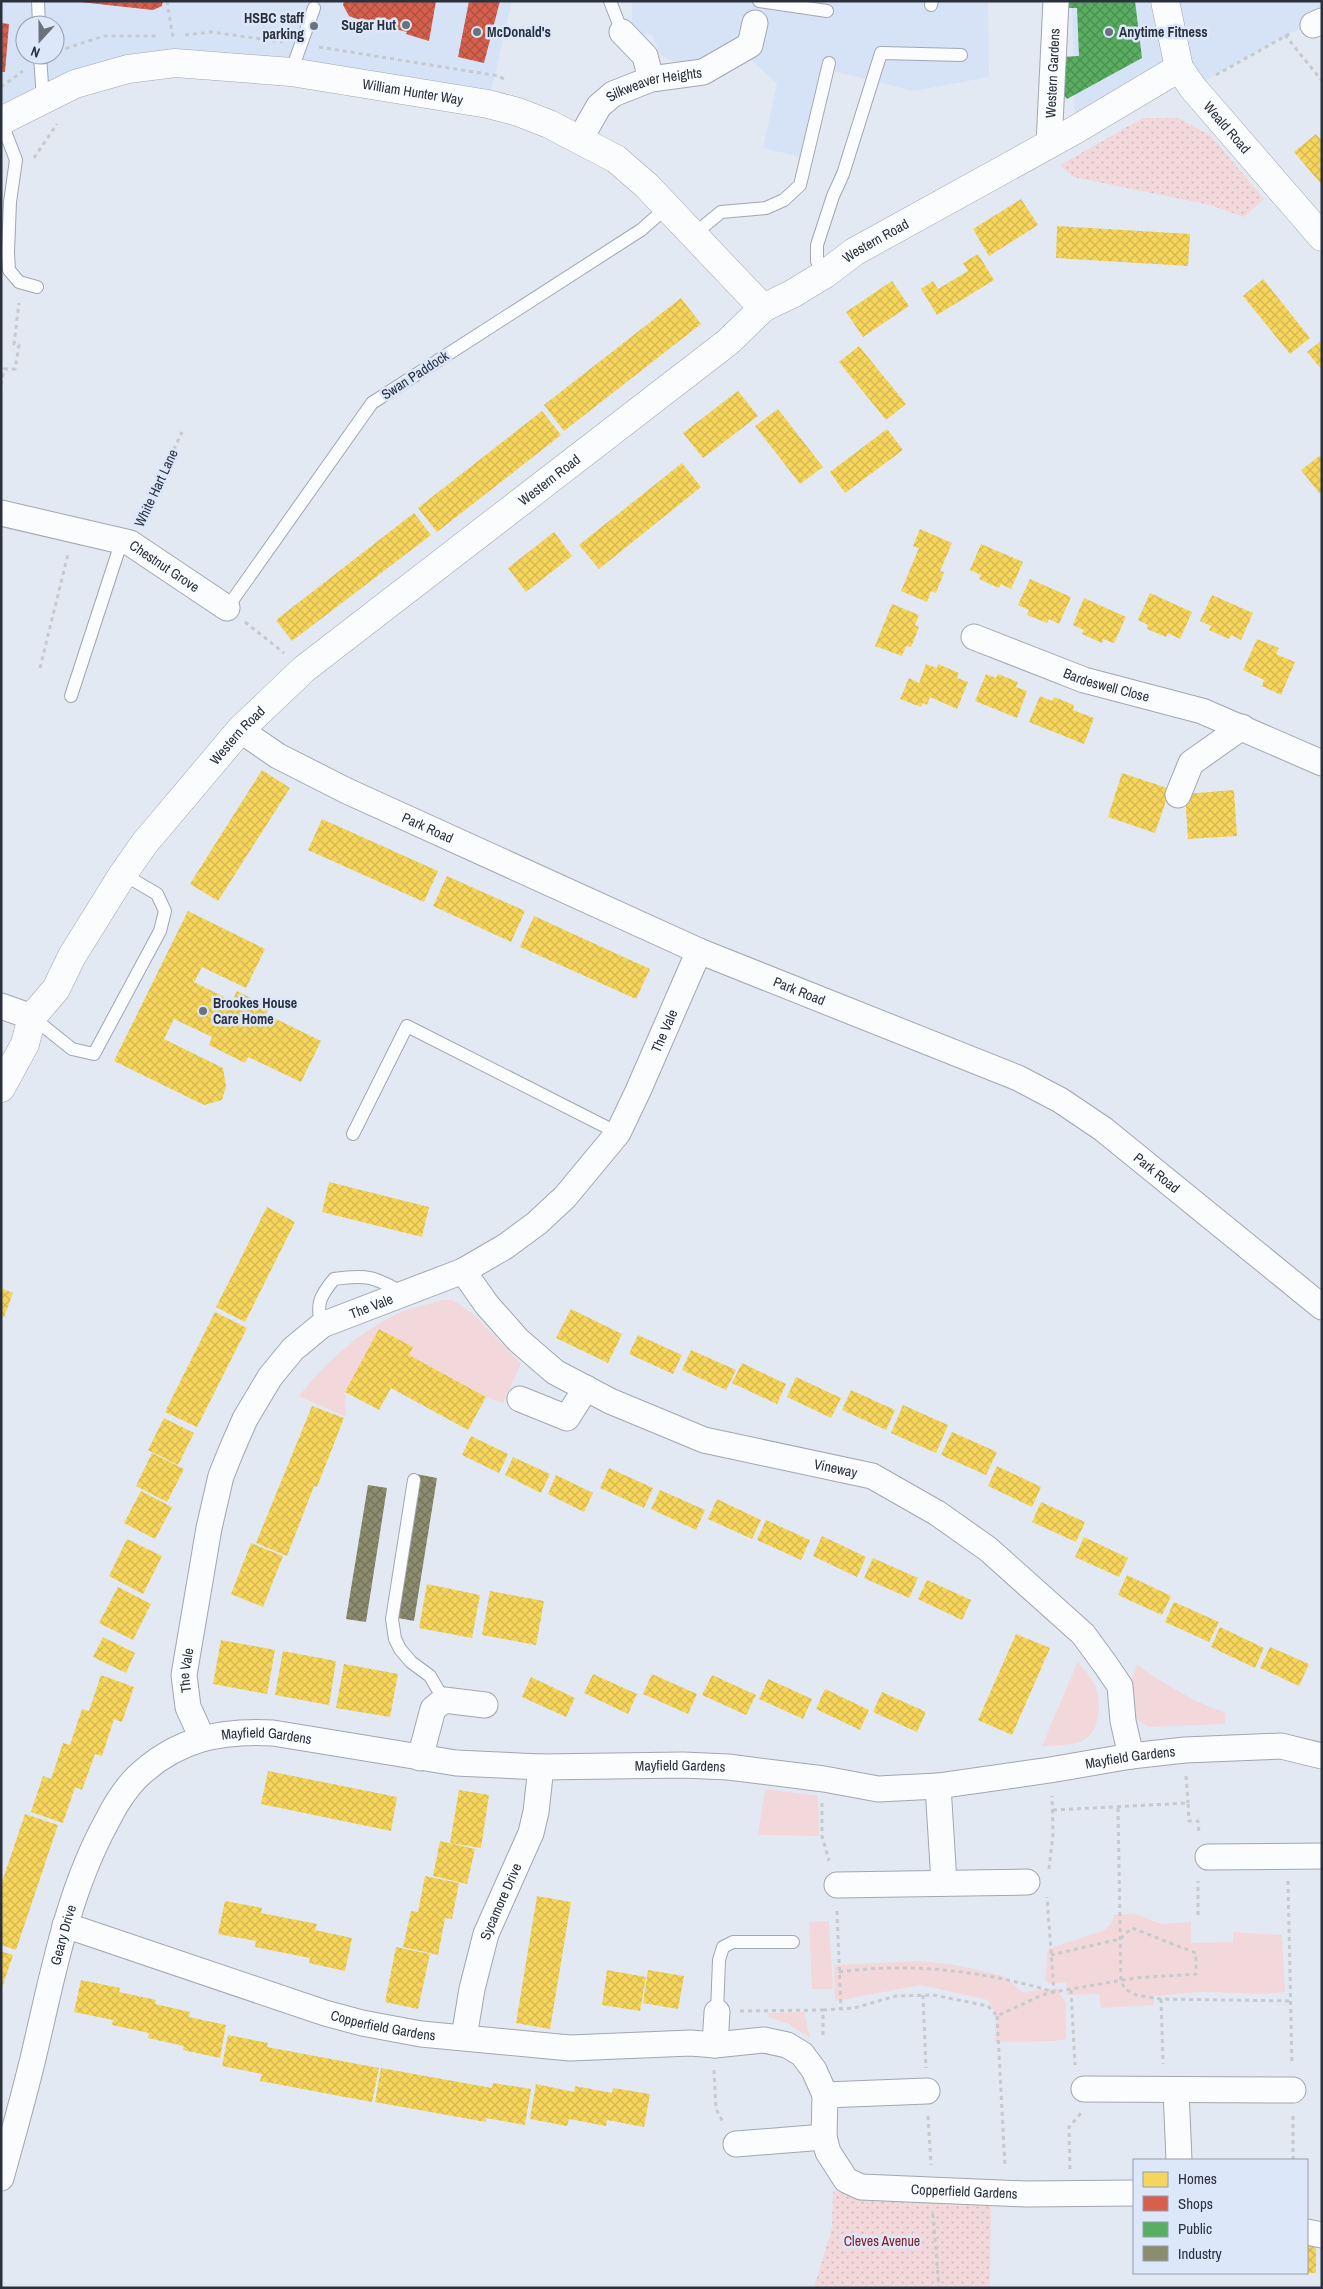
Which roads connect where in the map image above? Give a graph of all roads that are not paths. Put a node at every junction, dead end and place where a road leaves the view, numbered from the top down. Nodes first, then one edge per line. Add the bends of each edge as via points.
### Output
1 (38, 1) edge
2 (610, 1) edge
3 (1056, 1) edge
4 (1164, 1) edge
5 (314, 8) dead end
6 (757, 8) edge
7 (827, 11) dead end
8 (39, 15) edge
9 (622, 32) joint
10 (961, 55) dead end
11 (829, 63) dead end
12 (42, 65) edge
13 (291, 72) junction
14 (1186, 78) junction
15 (651, 79) junction
16 (51, 110) junction
17 (1, 121) edge
18 (580, 139) junction
19 (1050, 144) junction
20 (666, 208) junction
21 (693, 235) junction
22 (1322, 237) edge
23 (825, 274) junction
24 (37, 286) dead end
25 (763, 308) junction
26 (1, 512) edge
27 (126, 541) junction
28 (227, 608) joint
29 (974, 637) dead end
30 (71, 696) dead end
31 (1242, 727) junction
32 (240, 730) junction
33 (1322, 763) edge
34 (1178, 795) dead end
35 (123, 874) junction
36 (699, 951) junction
37 (1, 1006) edge
38 (32, 1018) junction
39 (1, 1088) edge
40 (618, 1133) junction
41 (353, 1134) dead end
42 (463, 1271) junction
43 (403, 1294) junction
44 (1322, 1307) edge
45 (322, 1325) junction
46 (586, 1388) junction
47 (520, 1399) dead end
48 (414, 1480) dead end
49 (444, 1700) junction
50 (485, 1705) dead end
51 (202, 1738) junction
52 (1131, 1756) junction
53 (1322, 1756) edge
54 (420, 1758) junction
55 (541, 1767) junction
56 (938, 1786) junction
57 (1322, 1855) edge
58 (1203, 1857) road end
59 (1036, 1881) road end
60 (944, 1883) junction
61 (837, 1885) road end
62 (65, 1925) junction
63 (793, 1942) dead end
64 (717, 2012) joint
65 (464, 2037) junction
66 (714, 2044) junction
67 (1084, 2089) road end
68 (1170, 2090) junction
69 (1293, 2090) road end
70 (927, 2091) dead end
71 (826, 2095) junction
72 (824, 2137) junction
73 (736, 2144) road end
74 (1179, 2159) edge
75 (1, 2178) edge
76 (1133, 2193) edge
77 (1308, 2232) edge
78 (1322, 2235) edge

1 - 8 lane
2 - 9 lane
3 - 19 street, Western Gardens
4 - 14 street, Weald Road
5 - 13 lane
6 - 7 lane
6 - 15 street, Silkweaver Heights via 750,45 703,72
9 - 15 street via 645,56
10 - 23 lane via 881,53 817,245 817,261
11 - 21 lane via 800,184 784,200 766,208 720,212
12 - 16 lane
13 - 16 street, William Hunter Way via 175,63 128,69 75,84
13 - 18 street, William Hunter Way via 488,104 518,112
14 - 19 street, Western Road
14 - 22 street, Weald Road
15 - 18 street, Silkweaver Heights via 613,94 599,106
16 - 17 street, William Hunter Way
17 - 24 lane, William Hunter Way via 16,160 10,202 9,270 20,282
18 - 20 street, William Hunter Way via 616,159
19 - 23 street, Western Road via 854,252
20 - 21 street, William Hunter Way
20 - 28 lane, Swan Paddock via 641,230 372,403
21 - 25 street, William Hunter Way
23 - 25 street, Western Road
25 - 32 street, Western Road via 728,342 304,668
26 - 27 street, Chestnut Grove
27 - 28 street, Chestnut Grove
27 - 30 lane
29 - 31 street, Bardeswell Close via 1084,680 1202,711
31 - 33 street, Bardeswell Close
31 - 34 street via 1191,763
32 - 35 street, Western Road
32 - 36 street, Park Road via 278,756 347,791
35 - 38 street, Western Road via 72,956 56,990
35 - 38 lane via 157,894 165,911 160,931 94,1054 72,1049
36 - 40 street, The Vale
36 - 44 street, Park Road via 1018,1078 1060,1100 1103,1130
37 - 38 street
38 - 39 street via 26,1044
40 - 41 lane via 407,1026
40 - 42 street, The Vale via 565,1197 537,1223
42 - 43 street, The Vale
42 - 46 street, Vineway via 518,1340 555,1372
43 - 45 street, The Vale
43 - 45 lane via 378,1279 355,1276 334,1279 321,1295 319,1314
45 - 51 street, The Vale via 293,1348 270,1377 245,1419 222,1476 209,1528 184,1675 188,1707
46 - 47 street via 567,1418
46 - 52 street, Vineway via 704,1440 872,1476 937,1513 988,1549 1084,1634 1120,1686 1123,1722
48 - 49 lane via 392,1619 400,1649 430,1676
49 - 50 street
49 - 54 street via 433,1708
51 - 54 street, Mayfield Gardens via 250,1732 273,1733
51 - 62 street, Geary Drive via 183,1744 157,1760 136,1778 116,1803 97,1839
52 - 53 street, Mayfield Gardens via 1281,1746
52 - 56 street, Mayfield Gardens
54 - 55 street, Mayfield Gardens
55 - 56 street, Mayfield Gardens via 728,1767 878,1789
55 - 65 street, Sycamore Drive via 531,1833 486,1934
56 - 60 street
57 - 58 street
59 - 60 street
60 - 61 street
62 - 65 street, Copperfield Gardens via 324,2013 421,2034
62 - 75 street, Geary Drive via 24,2098
63 - 64 lane via 733,1942 723,1947 719,1960
64 - 66 street
65 - 66 street, Copperfield Gardens via 570,2048
66 - 71 street, Copperfield Gardens via 764,2040 787,2044 802,2054
67 - 68 street
68 - 69 street
68 - 74 street
70 - 71 street
71 - 72 street, Copperfield Gardens
72 - 73 street
72 - 76 street, Copperfield Gardens via 828,2152 846,2180 861,2187
77 - 78 street

